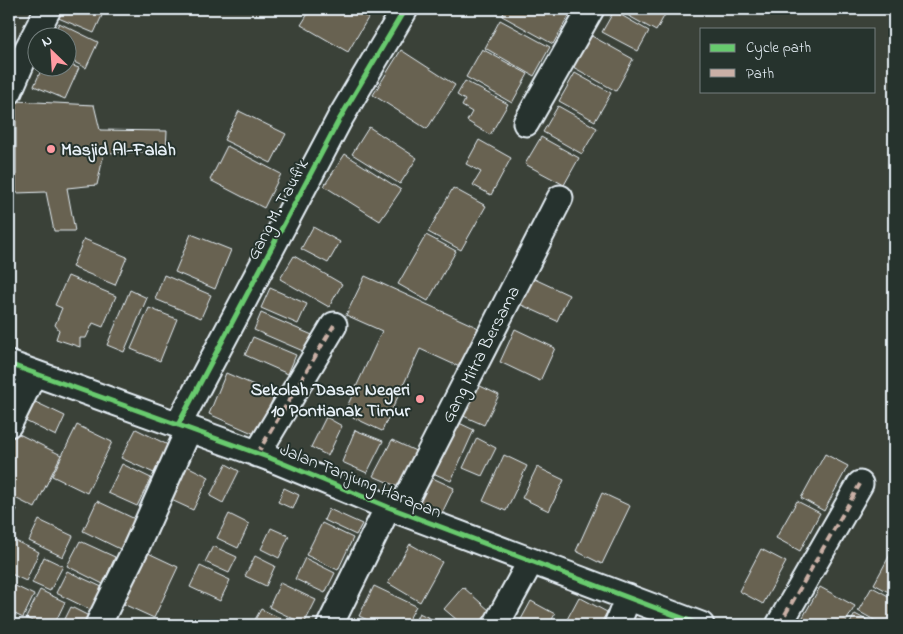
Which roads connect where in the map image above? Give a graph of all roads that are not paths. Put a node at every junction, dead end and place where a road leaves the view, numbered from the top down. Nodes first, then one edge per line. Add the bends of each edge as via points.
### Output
1 (48, 9) edge
2 (405, 9) edge
3 (591, 9) edge
4 (9, 92) edge
5 (526, 123) dead end
6 (560, 198) dead end
7 (334, 325) dead end
8 (9, 364) edge
9 (34, 373) junction
10 (9, 424) edge
11 (184, 427) junction
12 (257, 454) junction
13 (860, 484) dead end
14 (394, 509) junction
15 (531, 562) junction
16 (628, 597) junction
17 (98, 625) edge
18 (330, 625) edge
19 (496, 625) edge
20 (617, 625) edge
21 (701, 625) edge
22 (779, 625) edge

1 - 4 street
2 - 11 street, Gang M. Taufik via 340,120
3 - 5 street
6 - 14 street, Gang Mitra Bersama
7 - 12 street
8 - 9 street, Jalan Tanjung Harapan
9 - 10 street
9 - 11 street, Jalan Tanjung Harapan
11 - 12 street, Jalan Tanjung Harapan
11 - 17 street, Gang M. Taufik via 135,550
12 - 14 street, Jalan Tanjung Harapan
13 - 22 street
14 - 15 street, Jalan Tanjung Harapan
14 - 18 street, Gang Mitra Bersama
15 - 16 street, Jalan Tanjung Harapan
15 - 19 street
16 - 20 street
16 - 21 street, Jalan Tanjung Harapan

